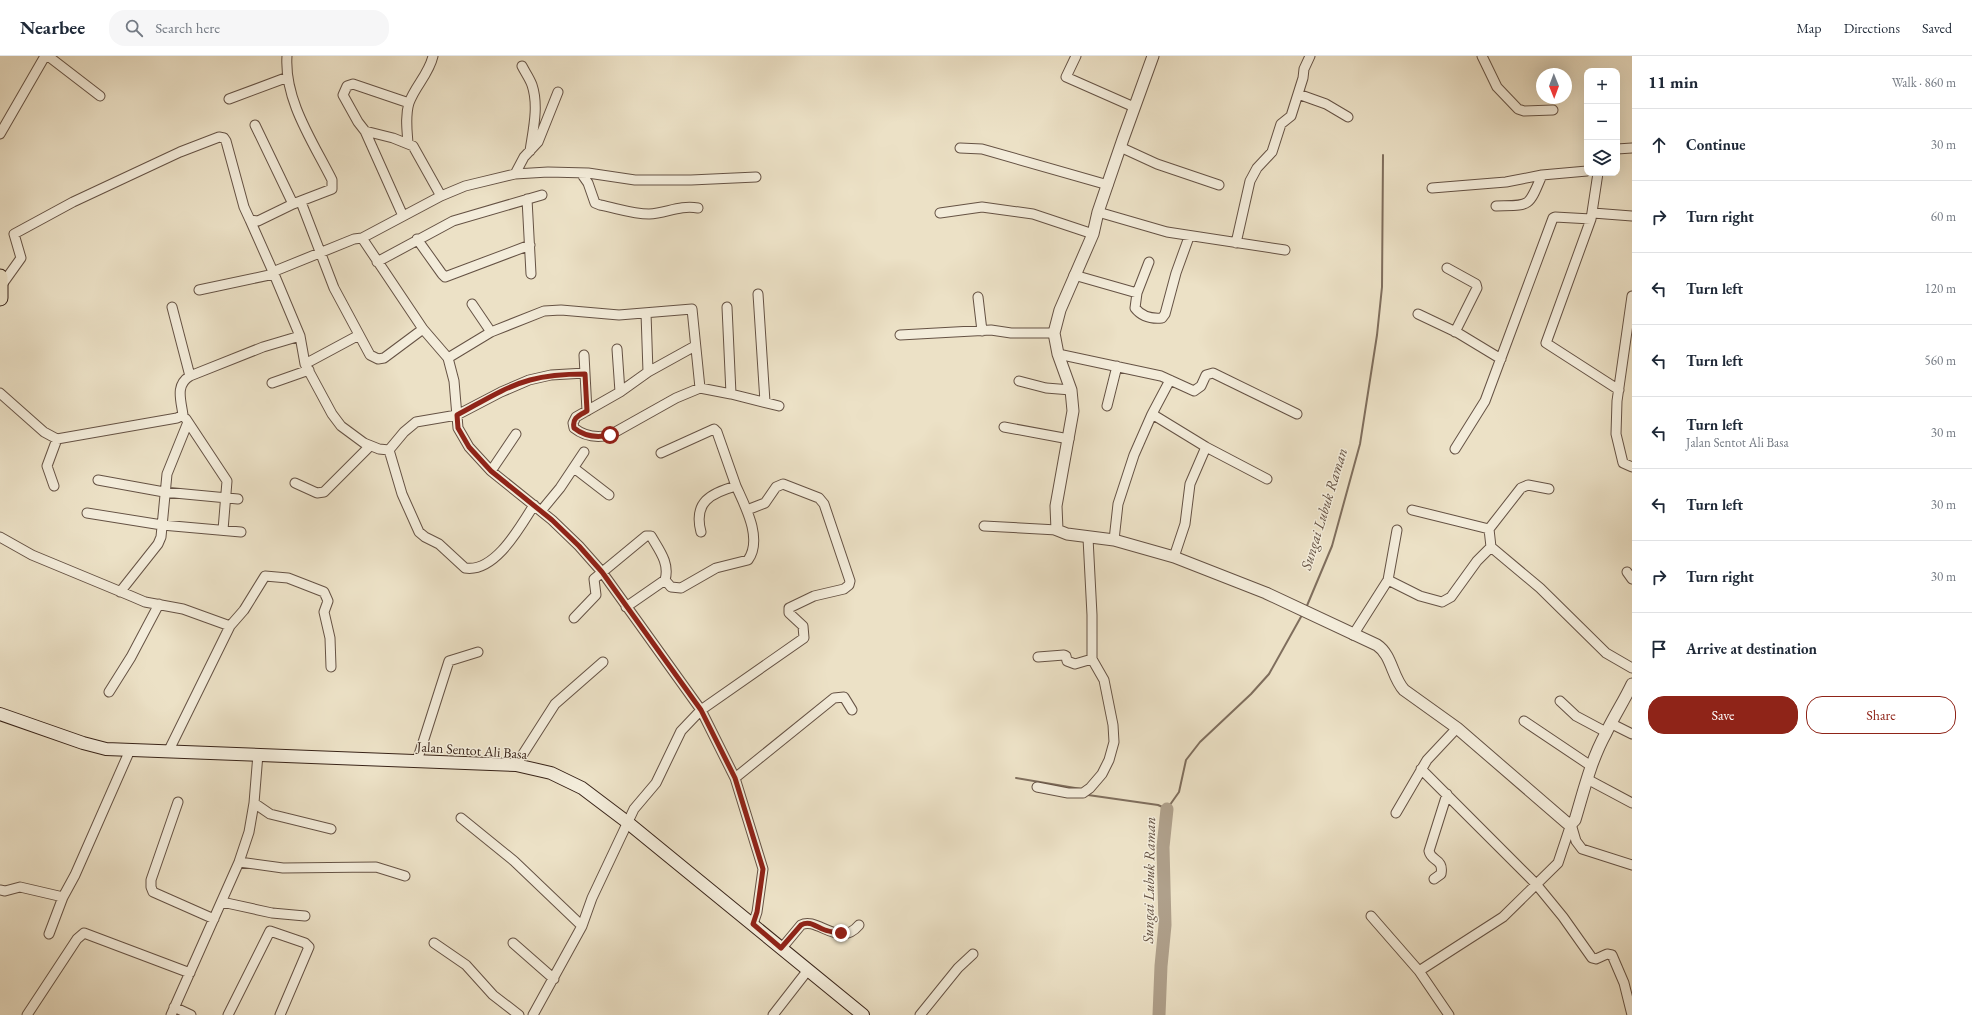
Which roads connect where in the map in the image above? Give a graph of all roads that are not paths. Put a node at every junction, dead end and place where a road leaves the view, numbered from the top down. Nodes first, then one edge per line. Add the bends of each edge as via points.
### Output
1 (45, 56) edge
2 (48, 56) edge
3 (287, 56) edge
4 (433, 56) edge
5 (1076, 56) edge
6 (1153, 56) edge
7 (1310, 56) edge
8 (1482, 56) edge
9 (522, 66) dead end
10 (288, 77) junction
11 (558, 92) dead end
12 (1298, 94) junction
13 (100, 96) dead end
14 (229, 99) dead end
15 (409, 103) junction
16 (1134, 107) junction
17 (1553, 110) dead end
18 (1348, 117) dead end
19 (255, 125) dead end
20 (365, 131) junction
21 (0, 134) edge
22 (408, 143) junction
23 (1120, 147) junction
24 (960, 148) dead end
25 (1632, 148) edge
26 (1620, 149) edge
27 (529, 153) junction
28 (1584, 171) edge
29 (581, 173) junction
30 (515, 174) junction
31 (1542, 175) junction
32 (1598, 176) edge
33 (756, 177) dead end
34 (1108, 185) junction
35 (1219, 185) dead end
36 (1432, 188) dead end
37 (542, 195) dead end
38 (441, 196) junction
39 (527, 199) junction
40 (297, 203) junction
41 (1496, 206) dead end
42 (698, 208) dead end
43 (1098, 212) junction
44 (940, 213) dead end
45 (403, 216) junction
46 (1592, 216) junction
47 (1632, 216) edge
48 (250, 220) junction
49 (1093, 234) junction
50 (1189, 236) junction
51 (362, 238) junction
52 (417, 240) junction
53 (1236, 244) junction
54 (530, 245) junction
55 (1285, 250) dead end
56 (322, 253) junction
57 (377, 262) junction
58 (1150, 262) dead end
59 (1447, 268) dead end
60 (274, 274) junction
61 (531, 274) dead end
62 (1074, 275) junction
63 (0, 287) edge
64 (199, 290) dead end
65 (1137, 293) junction
66 (758, 294) dead end
67 (1632, 296) edge
68 (978, 297) dead end
69 (472, 304) dead end
70 (172, 307) dead end
71 (727, 307) dead end
72 (646, 313) junction
73 (1418, 314) dead end
74 (1630, 325) edge
75 (423, 329) junction
76 (982, 331) junction
77 (491, 332) junction
78 (1455, 332) junction
79 (1054, 333) junction
80 (359, 335) junction
81 (900, 335) dead end
82 (300, 336) junction
83 (695, 346) junction
84 (617, 349) dead end
85 (1058, 354) junction
86 (584, 355) dead end
87 (448, 358) junction
88 (1501, 359) junction
89 (1117, 366) junction
90 (307, 367) junction
91 (648, 372) junction
92 (585, 374) junction
93 (190, 376) junction
94 (1170, 380) junction
95 (1019, 381) dead end
96 (272, 383) dead end
97 (700, 388) junction
98 (1071, 390) junction
99 (1619, 390) junction
100 (620, 392) junction
101 (0, 393) edge
102 (731, 394) junction
103 (765, 402) junction
104 (778, 406) dead end
105 (1107, 406) dead end
106 (587, 411) junction
107 (1152, 414) junction
108 (1297, 414) dead end
109 (457, 415) junction
110 (186, 419) junction
111 (1004, 427) dead end
112 (516, 434) dead end
113 (58, 439) junction
114 (1068, 439) junction
115 (370, 446) junction
116 (1206, 447) junction
117 (1456, 449) dead end
118 (389, 450) junction
119 (584, 452) dead end
120 (661, 453) dead end
121 (1632, 467) edge
122 (574, 468) junction
123 (491, 471) junction
124 (1266, 479) dead end
125 (98, 480) dead end
126 (295, 483) dead end
127 (54, 486) dead end
128 (736, 486) junction
129 (1548, 489) dead end
130 (164, 492) junction
131 (609, 495) dead end
132 (227, 498) junction
133 (238, 499) dead end
134 (537, 508) junction
135 (747, 510) junction
136 (1412, 510) dead end
137 (87, 513) dead end
138 (162, 525) junction
139 (984, 526) dead end
140 (1489, 529) junction
141 (223, 530) junction
142 (1057, 530) junction
143 (1397, 530) dead end
144 (241, 532) dead end
145 (701, 532) dead end
146 (0, 537) edge
147 (1088, 538) junction
148 (1114, 540) junction
149 (1491, 547) junction
150 (1174, 557) junction
151 (602, 572) junction
152 (665, 580) junction
153 (1388, 580) junction
154 (120, 592) junction
155 (159, 604) junction
156 (626, 607) junction
157 (574, 618) dead end
158 (230, 626) junction
159 (1353, 635) junction
160 (478, 652) dead end
161 (1038, 657) dead end
162 (1092, 659) junction
163 (604, 662) dead end
164 (331, 667) dead end
165 (1632, 668) edge
166 (1632, 684) edge
167 (109, 692) dead end
168 (1560, 701) dead end
169 (701, 710) junction
170 (852, 710) dead end
171 (0, 714) edge
172 (1524, 721) dead end
173 (1457, 728) junction
174 (1609, 728) junction
175 (1632, 734) edge
176 (130, 750) junction
177 (169, 750) junction
178 (258, 754) junction
179 (417, 761) junction
180 (516, 765) junction
181 (1592, 766) junction
182 (1421, 769) junction
183 (735, 778) junction
184 (1587, 779) junction
185 (1037, 787) dead end
186 (1447, 794) junction
187 (178, 802) dead end
188 (254, 803) junction
189 (1632, 803) edge
190 (1396, 813) dead end
191 (461, 818) dead end
192 (627, 822) junction
193 (1571, 824) junction
194 (331, 829) dead end
195 (239, 862) junction
196 (1632, 865) edge
197 (405, 876) dead end
198 (1434, 879) dead end
199 (1536, 884) junction
200 (0, 890) edge
201 (63, 897) junction
202 (222, 902) junction
203 (305, 916) dead end
204 (1371, 916) dead end
205 (214, 919) junction
206 (753, 924) junction
207 (859, 925) dead end
208 (582, 926) junction
209 (49, 934) dead end
210 (434, 943) dead end
211 (513, 943) dead end
212 (781, 948) junction
213 (973, 954) dead end
214 (808, 970) junction
215 (1419, 971) junction
216 (190, 973) junction
217 (554, 979) junction
218 (173, 1011) edge
219 (27, 1015) edge
220 (191, 1015) edge
221 (228, 1015) edge
222 (280, 1015) edge
223 (519, 1015) edge
224 (532, 1015) edge
225 (773, 1015) edge
226 (863, 1015) edge
227 (920, 1015) edge
228 (1449, 1015) edge
229 (1632, 1015) edge

1 - 21 street
2 - 13 street
3 - 10 street
4 - 15 street via 431,65
5 - 16 street via 1066,77
6 - 16 street
7 - 12 street
8 - 17 street via 1497,87 1518,109
9 - 27 street via 532,85 535,103
10 - 14 street
10 - 40 street via 297,109 333,186 332,189
11 - 27 street via 540,138
12 - 18 street via 1326,104
12 - 53 street via 1291,116 1281,124 1272,152 1257,168 1250,181
15 - 20 street via 353,84 347,86 343,95
15 - 22 street via 406,120
16 - 23 street
19 - 40 street
20 - 22 street
20 - 45 street
22 - 38 street via 413,146
23 - 34 street
23 - 35 street via 1156,164
24 - 34 street via 982,149
25 - 26 street
27 - 30 street
28 - 31 street
29 - 30 street
29 - 33 street via 635,180
29 - 42 street via 588,183 595,203 600,205 638,214 661,213 686,206
30 - 38 street via 465,186
31 - 36 street via 1506,182
31 - 41 street via 1532,199 1524,205
32 - 46 street
34 - 43 street
37 - 39 street
38 - 45 street
39 - 52 street via 453,221
39 - 54 street
40 - 48 street via 258,221
40 - 56 street
43 - 49 street
43 - 50 street
44 - 49 street via 982,206 1033,214
45 - 51 street
46 - 47 street
46 - 88 street via 1553,218
46 - 99 street via 1546,343
48 - 60 street
48 - 63 street via 226,141 219,137 180,152 73,202 14,234 21,258
49 - 62 street
50 - 53 street
50 - 65 street via 1162,318 1151,318 1139,313 1135,308
51 - 56 street
51 - 57 street
52 - 54 street via 446,276
52 - 57 street
53 - 55 street
54 - 61 street
56 - 60 street via 275,271
56 - 80 street via 334,288
57 - 75 street
58 - 65 street
59 - 78 street via 1476,284 1477,288
60 - 64 street
60 - 82 street
62 - 65 street
62 - 79 street
66 - 103 street
67 - 74 street
68 - 76 street
69 - 77 street
70 - 93 street
71 - 102 street
72 - 77 street via 619,315 544,311
72 - 83 street via 692,309
72 - 91 street
73 - 78 street
74 - 99 street
75 - 80 street via 384,358 378,359 370,355
75 - 87 street
76 - 79 street via 1010,334
76 - 81 street
77 - 87 street
78 - 88 street
79 - 85 street
80 - 90 street
82 - 90 street
82 - 93 street via 263,346
83 - 91 street
83 - 97 street
84 - 100 street
85 - 89 street
85 - 98 street
86 - 92 street
87 - 109 street via 454,381
88 - 117 street via 1485,401
89 - 94 street
89 - 105 street
90 - 96 street
90 - 115 street via 341,426
91 - 100 street
92 - 106 street
92 - 109 street via 556,375 528,380
93 - 110 street via 184,379 179,390
94 - 107 street
94 - 108 street via 1194,390 1201,386 1208,373 1214,372
95 - 98 street via 1046,388
97 - 102 street
97 - 106 street via 676,398 610,435 587,435 574,428 576,417
98 - 114 street via 1073,411
99 - 121 street via 1617,437 1623,463
100 - 106 street
101 - 113 street via 44,432
102 - 103 street
103 - 104 street
107 - 116 street
107 - 148 street via 1134,455 1118,504
109 - 118 street via 416,422
109 - 123 street via 458,428 469,447
110 - 113 street via 177,418
110 - 130 street via 175,456 168,468
110 - 132 street via 227,480
111 - 114 street
112 - 123 street
113 - 127 street via 47,466
114 - 142 street via 1056,506
115 - 118 street
115 - 126 street via 324,492 317,494
116 - 124 street
116 - 150 street via 1190,484 1185,524
118 - 134 street via 402,494 419,532 439,544 465,568 477,569 492,561
119 - 122 street
120 - 128 street via 714,429
122 - 131 street
122 - 134 street
123 - 134 street
125 - 130 street
128 - 135 street
128 - 145 street via 717,492 704,502 698,515
129 - 140 street via 1525,486
130 - 132 street
130 - 138 street
132 - 133 street
132 - 141 street
134 - 151 street via 579,546
135 - 152 street via 753,541 748,560 716,568 681,588 671,587
135 - 169 street via 765,503 776,487 783,484 819,498 827,512 850,581 844,589 814,596 789,608 789,613 803,626 804,638
136 - 140 street
137 - 138 street
138 - 141 street
138 - 154 street via 158,544
139 - 142 street
140 - 149 street
141 - 144 street
142 - 147 street
143 - 153 street
146 - 154 street via 32,555
147 - 148 street
147 - 162 street
148 - 150 street
149 - 153 street via 1477,561 1451,597 1442,602 1420,596
149 - 165 street via 1540,588 1606,653
150 - 159 street via 1266,593
151 - 152 street via 648,535 652,536 664,558 667,569
151 - 156 street
151 - 157 street via 594,579 596,595
152 - 156 street
153 - 159 street
154 - 155 street via 145,602
155 - 158 street via 183,609
155 - 167 street
156 - 169 street
158 - 164 street via 244,610 265,576 288,578 306,584 327,596 324,612 330,638
158 - 177 street
159 - 173 street via 1382,649 1400,685
160 - 179 street via 449,661
161 - 162 street via 1066,655 1067,661 1075,664
162 - 185 street via 1104,680 1113,725 1114,742 1109,760 1098,779 1083,793 1068,794
163 - 180 street via 555,704
166 - 174 street
168 - 174 street via 1576,716
169 - 183 street
169 - 192 street via 681,732 660,775
170 - 183 street via 844,697 834,698
171 - 176 main road, Jalan Sentot Ali Basa via 83,743 106,749
172 - 181 street
173 - 182 street
173 - 193 street via 1563,821
174 - 175 street
174 - 181 street
176 - 177 main road, Jalan Sentot Ali Basa
176 - 201 street
177 - 178 main road, Jalan Sentot Ali Basa
178 - 179 main road, Jalan Sentot Ali Basa
178 - 188 street
179 - 180 main road, Jalan Sentot Ali Basa
180 - 192 main road, Jalan Sentot Ali Basa via 551,773 582,788
181 - 184 street
182 - 186 street
182 - 190 street
183 - 206 street via 763,869
184 - 189 street
184 - 193 street via 1575,820
186 - 198 street via 1429,851 1431,857 1441,866 1441,874
186 - 199 street
187 - 205 street via 151,880 151,887 154,892
188 - 194 street via 270,814
188 - 195 street via 249,832
191 - 208 street via 514,861
192 - 206 main road, Jalan Sentot Ali Basa
192 - 208 street
193 - 196 street via 1576,842 1582,848
193 - 199 street via 1558,863
195 - 197 street via 284,868 376,866
195 - 202 street
199 - 215 street via 1502,917
199 - 229 street via 1592,958 1612,955 1624,983
200 - 201 street via 20,887
201 - 209 street
202 - 203 street via 272,913
202 - 205 street
204 - 215 street
205 - 216 street
206 - 212 main road, Jalan Sentot Ali Basa
207 - 212 street via 851,932 841,933 805,923
208 - 217 street
210 - 223 street via 466,965 493,995
211 - 217 street
212 - 214 main road, Jalan Sentot Ali Basa
213 - 227 street via 958,968
214 - 225 street
214 - 226 main road, Jalan Sentot Ali Basa
215 - 228 street
216 - 218 street
216 - 219 street via 84,933 77,939
217 - 224 street
218 - 220 street
221 - 222 street via 270,931 305,943 309,947

